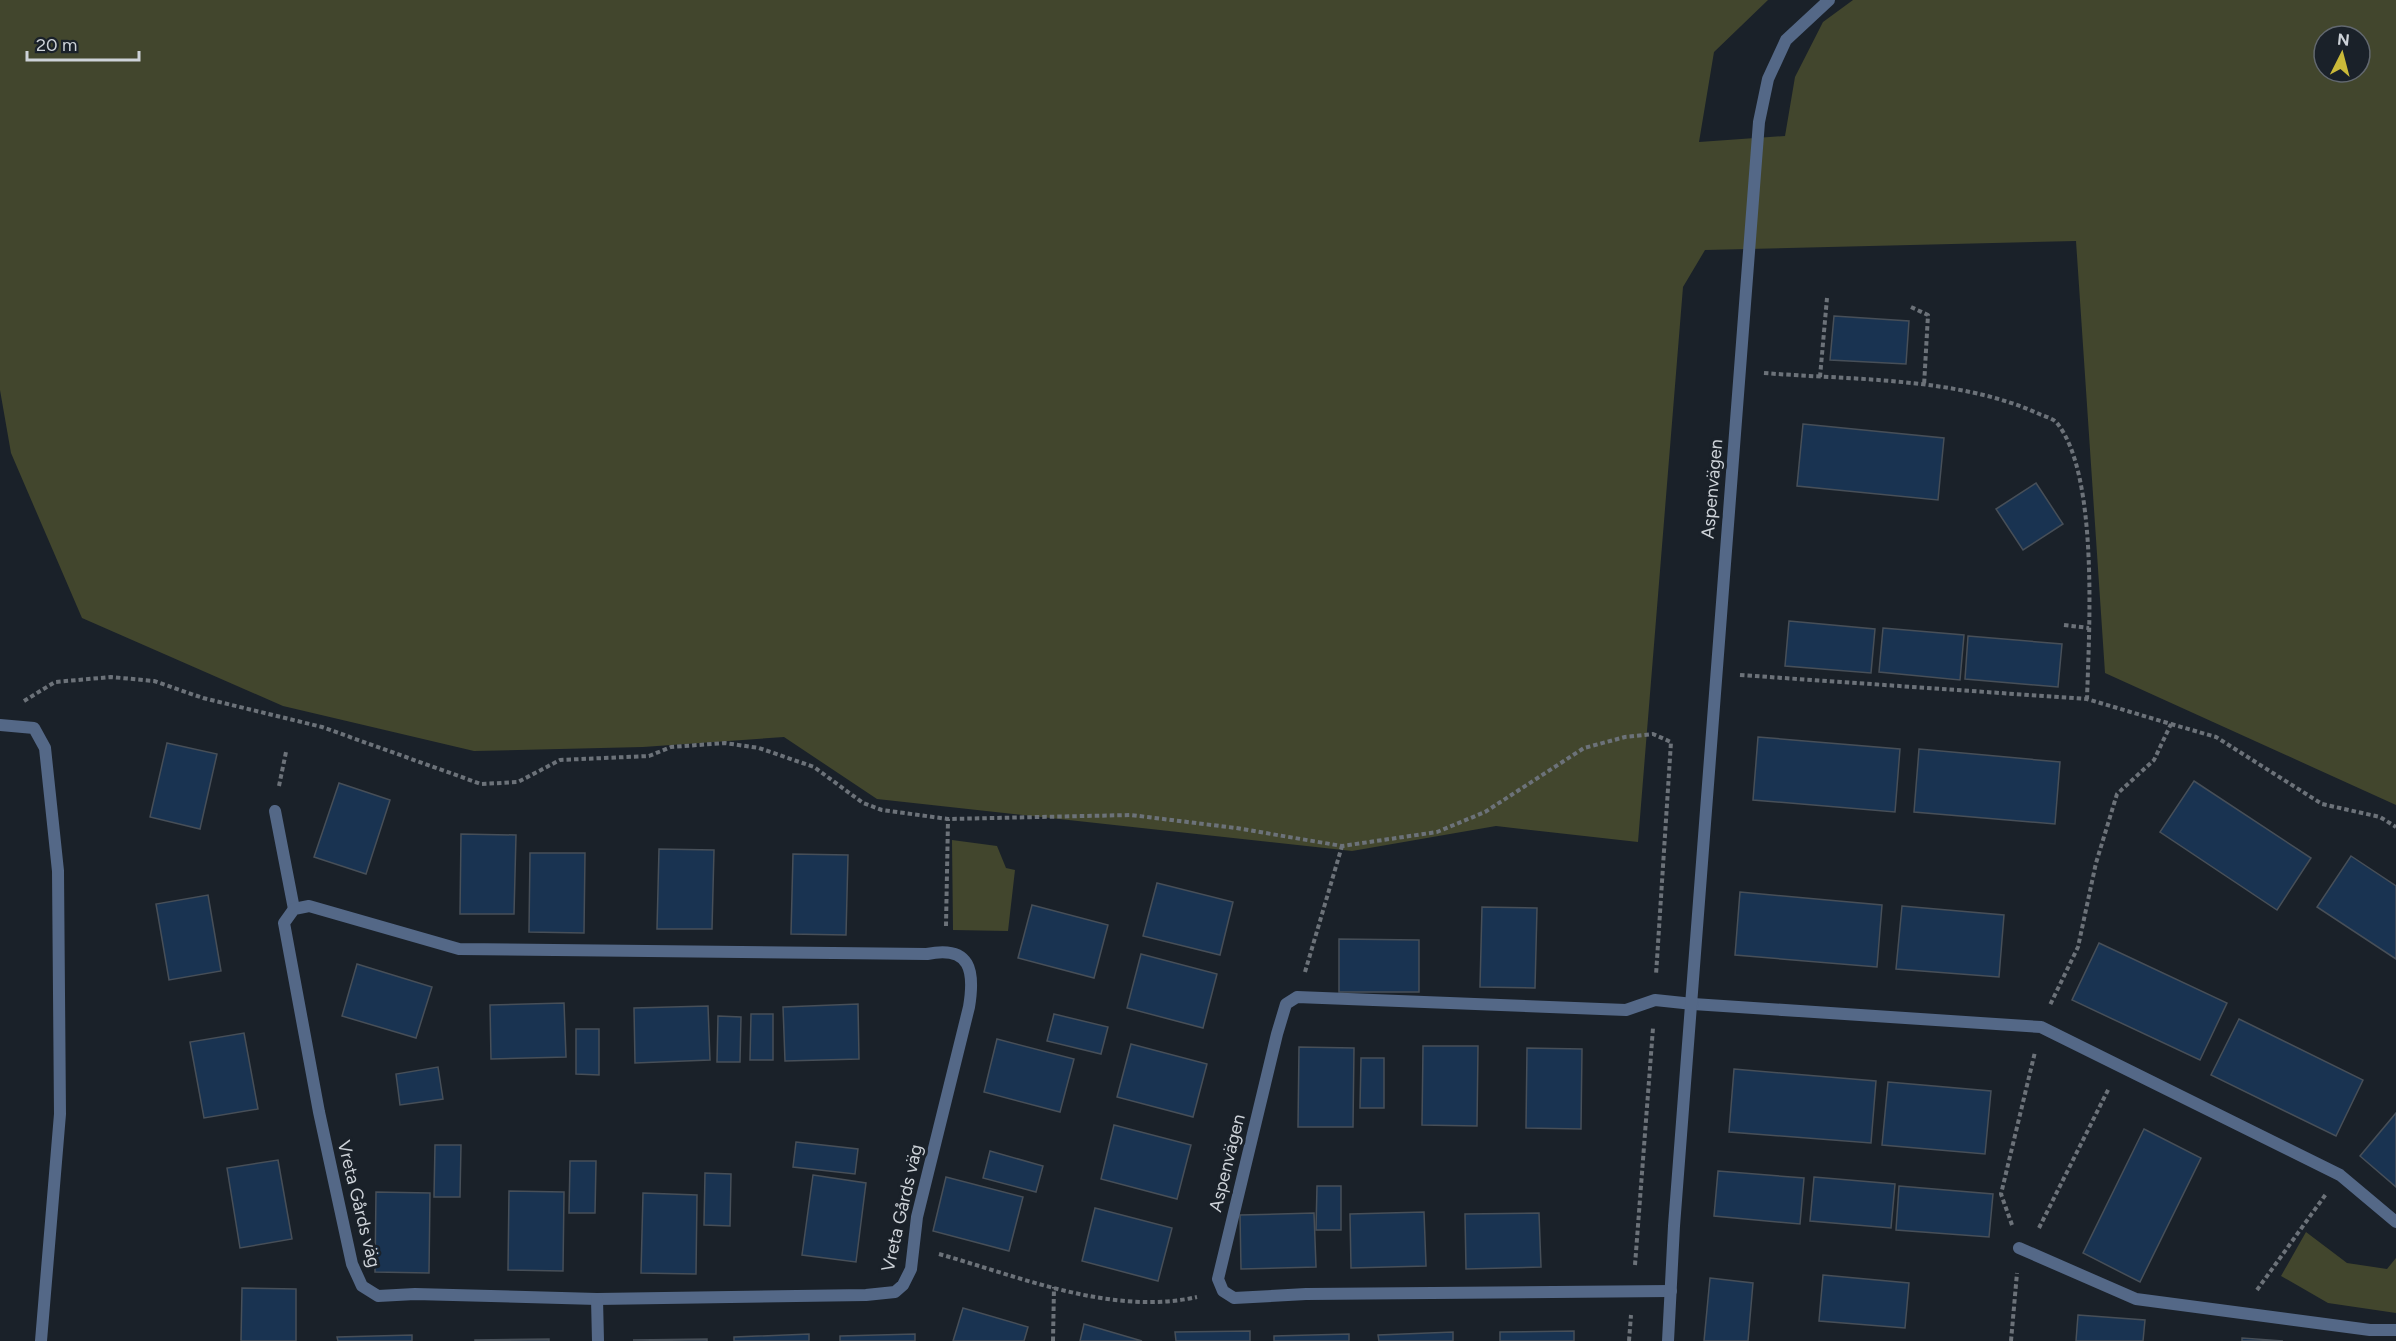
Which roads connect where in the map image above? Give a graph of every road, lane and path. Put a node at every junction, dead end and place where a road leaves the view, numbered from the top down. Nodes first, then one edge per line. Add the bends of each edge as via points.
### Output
1 (1829, 0) edge
2 (1827, 298) dead end
3 (1911, 307) dead end
4 (1740, 371) junction
5 (1820, 377) junction
6 (1924, 386) junction
7 (2064, 625) dead end
8 (2089, 628) junction
9 (1716, 673) junction
10 (2087, 699) junction
11 (2171, 724) junction
12 (5, 725) edge
13 (286, 752) dead end
14 (275, 811) joint
15 (948, 819) junction
16 (2396, 827) edge
17 (1342, 846) junction
18 (294, 909) junction
19 (1312, 950) dead end
20 (944, 951) junction
21 (1655, 1000) junction
22 (1693, 1004) junction
23 (2041, 1027) junction
24 (2120, 1065) junction
25 (2340, 1175) junction
26 (2396, 1222) edge
27 (915, 1247) junction
28 (2019, 1248) junction
29 (1054, 1287) junction
30 (1223, 1291) junction
31 (1633, 1291) junction
32 (1671, 1291) junction
33 (597, 1299) junction
34 (2240, 1313) junction
35 (2396, 1330) edge
36 (41, 1341) edge
37 (598, 1341) edge
38 (1053, 1341) edge
39 (1629, 1341) edge
40 (1668, 1341) edge
41 (2011, 1341) edge

1 - 4 street, Aspenvägen via 1786,40 1768,80 1759,122
2 - 5 path
3 - 6 path via 1928,315
4 - 5 path
4 - 9 street, Aspenvägen
5 - 6 path
6 - 8 path via 2009,400 2056,422 2078,462 2089,551
7 - 8 path
8 - 10 path
9 - 10 path
9 - 22 street, Aspenvägen
10 - 11 path
11 - 16 path via 2216,737 2322,804 2380,817
11 - 23 path via 2154,760 2117,794 2096,863 2078,948
12 - 15 path via 20,704 56,682 111,677 154,681 204,698 322,727 481,784 518,782 560,760 649,756 671,747 725,743 759,748 814,767 863,803 882,810
12 - 36 street via 34,728 45,748 58,871 60,1114
13 - 14 path
14 - 18 street
15 - 17 path via 1131,815
15 - 20 path
17 - 19 path
17 - 21 path via 1437,832 1485,812 1584,748 1653,734 1671,741
18 - 20 street via 324,909 459,949 927,954
18 - 33 street, Vreta Gårds väg via 284,923 352,1264 362,1286 378,1296
20 - 27 street, Vreta Gårds väg via 961,956 970,968 973,984 917,1217
21 - 22 street, Aspenvägen
21 - 30 street, Aspenvägen via 1626,1010 1297,997 1286,1004 1220,1262 1218,1280
21 - 31 path
22 - 23 street
22 - 32 street, Aspenvägen
23 - 24 street
23 - 28 path via 2001,1194
24 - 25 street
24 - 28 path via 2043,1224
25 - 26 street
25 - 34 path
27 - 29 path
27 - 33 street, Vreta Gårds väg via 911,1269 895,1292
28 - 34 street via 2136,1299
28 - 41 path
29 - 30 path via 1120,1301 1171,1303
29 - 38 path
30 - 31 street via 1234,1298
31 - 32 street
31 - 39 path
32 - 40 street, Aspenvägen
33 - 37 street
34 - 35 street

